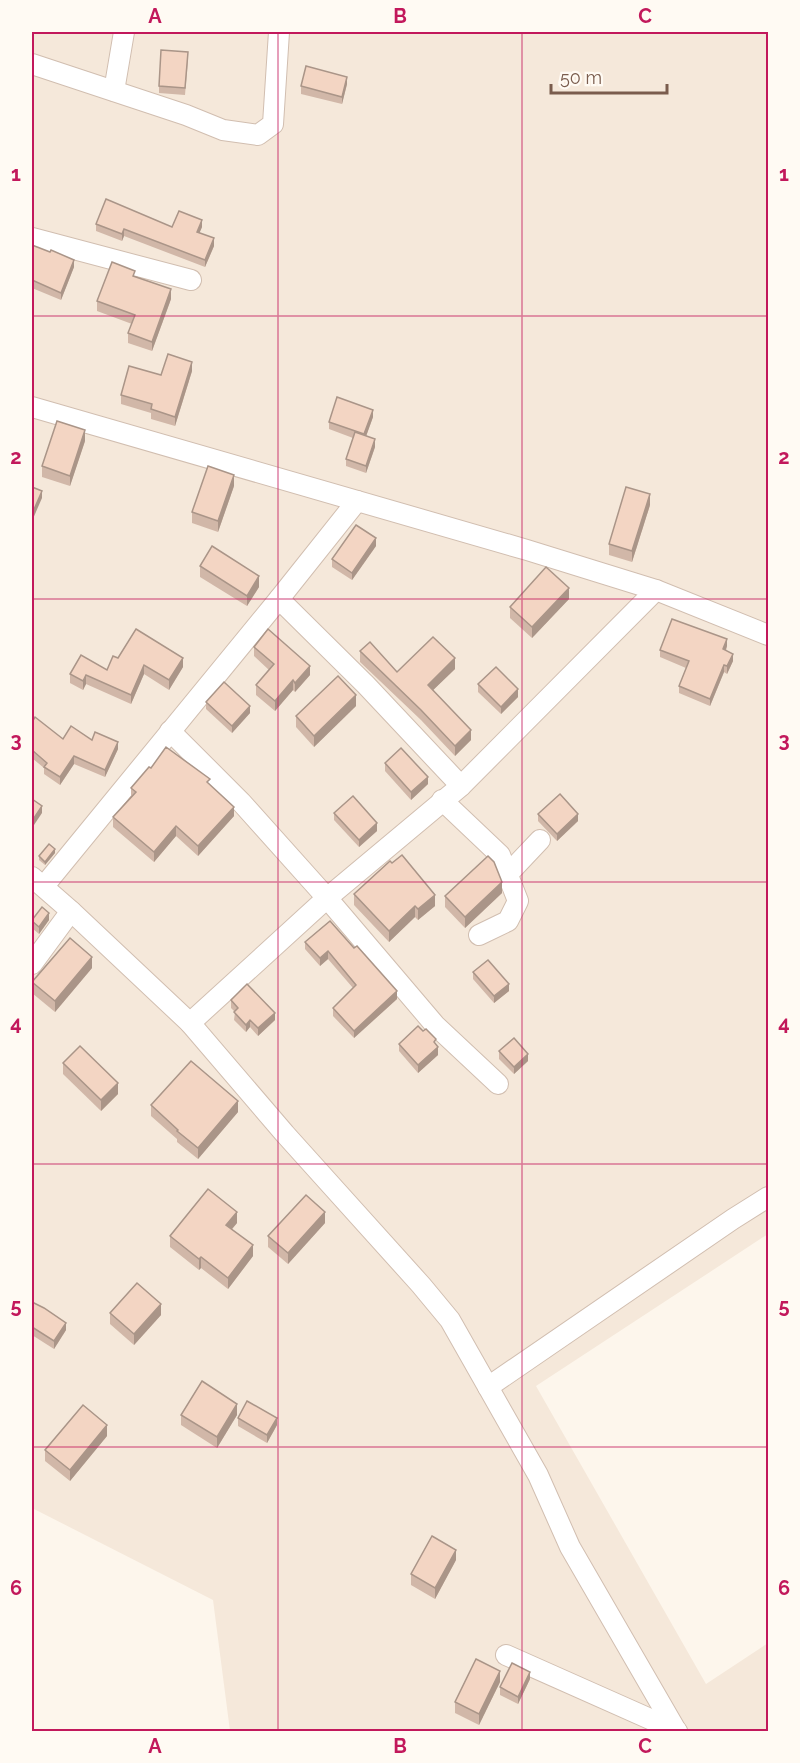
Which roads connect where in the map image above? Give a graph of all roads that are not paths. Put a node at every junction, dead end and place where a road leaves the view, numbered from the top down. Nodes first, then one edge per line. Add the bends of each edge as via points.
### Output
1 (124, 32) edge
2 (279, 32) edge
3 (32, 64) edge
4 (114, 91) junction
5 (32, 238) edge
6 (191, 280) dead end
7 (32, 407) edge
8 (357, 501) junction
9 (656, 590) junction
10 (279, 599) junction
11 (768, 634) edge
12 (170, 731) junction
13 (461, 786) junction
14 (442, 800) junction
15 (540, 840) dead end
16 (507, 875) junction
17 (38, 882) edge
18 (327, 898) junction
19 (72, 911) junction
20 (479, 935) dead end
21 (32, 964) edge
22 (190, 1023) junction
23 (498, 1084) dead end
24 (768, 1197) edge
25 (488, 1387) junction
26 (506, 1655) dead end
27 (677, 1731) edge

1 - 4 street
2 - 4 street via 273,124 258,135 223,130
3 - 4 street
5 - 6 street
7 - 8 street
8 - 9 street
8 - 10 street
9 - 11 street
9 - 13 street
10 - 12 street
10 - 13 street
12 - 17 street
12 - 18 street via 241,802
13 - 14 street
14 - 16 street via 500,855
14 - 18 street
15 - 16 street
16 - 20 street via 518,902 508,921
17 - 19 street
18 - 22 street
18 - 23 street via 435,1025
19 - 21 street
19 - 22 street
22 - 25 street via 435,1301
24 - 25 street
25 - 27 street via 538,1475 570,1547
26 - 27 street

